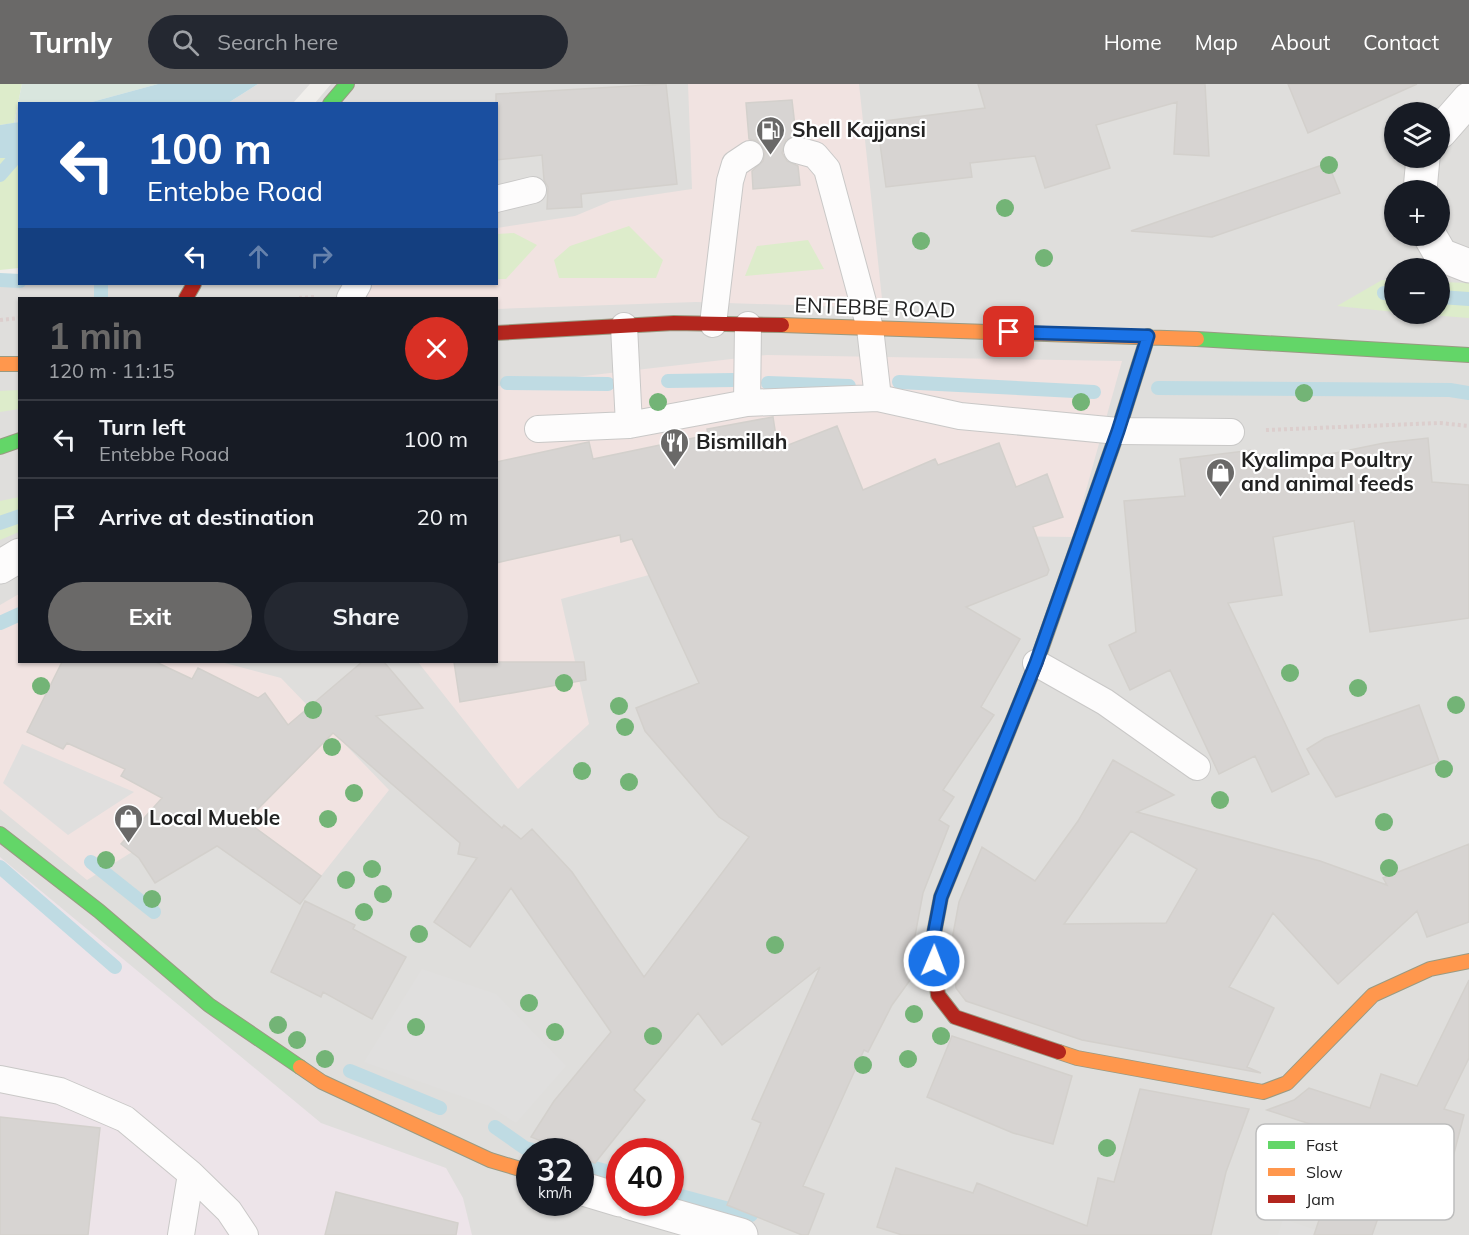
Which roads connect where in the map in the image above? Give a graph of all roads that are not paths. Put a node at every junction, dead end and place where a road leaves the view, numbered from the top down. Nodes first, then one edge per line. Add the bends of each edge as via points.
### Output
1 (347, 84) edge
2 (1469, 99) edge
3 (332, 102) edge
4 (1450, 121) edge
5 (797, 150) dead end
6 (750, 154) dead end
7 (533, 190) dead end
8 (498, 199) edge
9 (1436, 246) edge
10 (1469, 266) edge
11 (713, 324) junction
12 (748, 325) junction
13 (624, 326) junction
14 (870, 328) junction
15 (498, 333) edge
16 (1148, 336) junction
17 (1469, 355) edge
18 (0, 364) edge
19 (18, 364) edge
20 (878, 398) junction
21 (747, 404) junction
22 (629, 425) junction
23 (538, 429) dead end
24 (1118, 431) junction
25 (1231, 432) road end
26 (18, 441) edge
27 (0, 447) edge
28 (18, 556) edge
29 (0, 567) edge
30 (1036, 663) junction
31 (1197, 767) dead end
32 (0, 834) edge
33 (1469, 961) edge
34 (0, 1079) edge
35 (516, 1168) edge
36 (190, 1174) junction
37 (674, 1216) edge
38 (181, 1235) edge
39 (245, 1235) edge
40 (738, 1235) edge

1 - 3 street
2 - 4 street
5 - 14 lane via 815,155 827,169
6 - 11 lane via 735,164 730,181
7 - 8 lane
9 - 10 street via 1441,255
11 - 12 street, ENTEBBE ROAD
11 - 13 street, ENTEBBE ROAD
12 - 14 street, ENTEBBE ROAD
12 - 21 lane
13 - 15 street, ENTEBBE ROAD
13 - 22 lane
14 - 16 street, ENTEBBE ROAD
14 - 20 lane
16 - 17 street, ENTEBBE ROAD
16 - 24 street
18 - 19 street
20 - 21 lane
20 - 24 lane via 960,416
21 - 22 lane
22 - 23 lane
24 - 25 lane
24 - 30 street
26 - 27 street
28 - 29 street
30 - 31 lane via 1105,702
30 - 33 street via 941,897 932,944 938,995 955,1017 1077,1058 1263,1092 1287,1083 1372,995 1430,969
32 - 35 street via 99,911 209,1005 322,1082 490,1160
34 - 36 lane via 60,1091 125,1119
36 - 38 lane
36 - 39 lane via 229,1211
37 - 40 street

